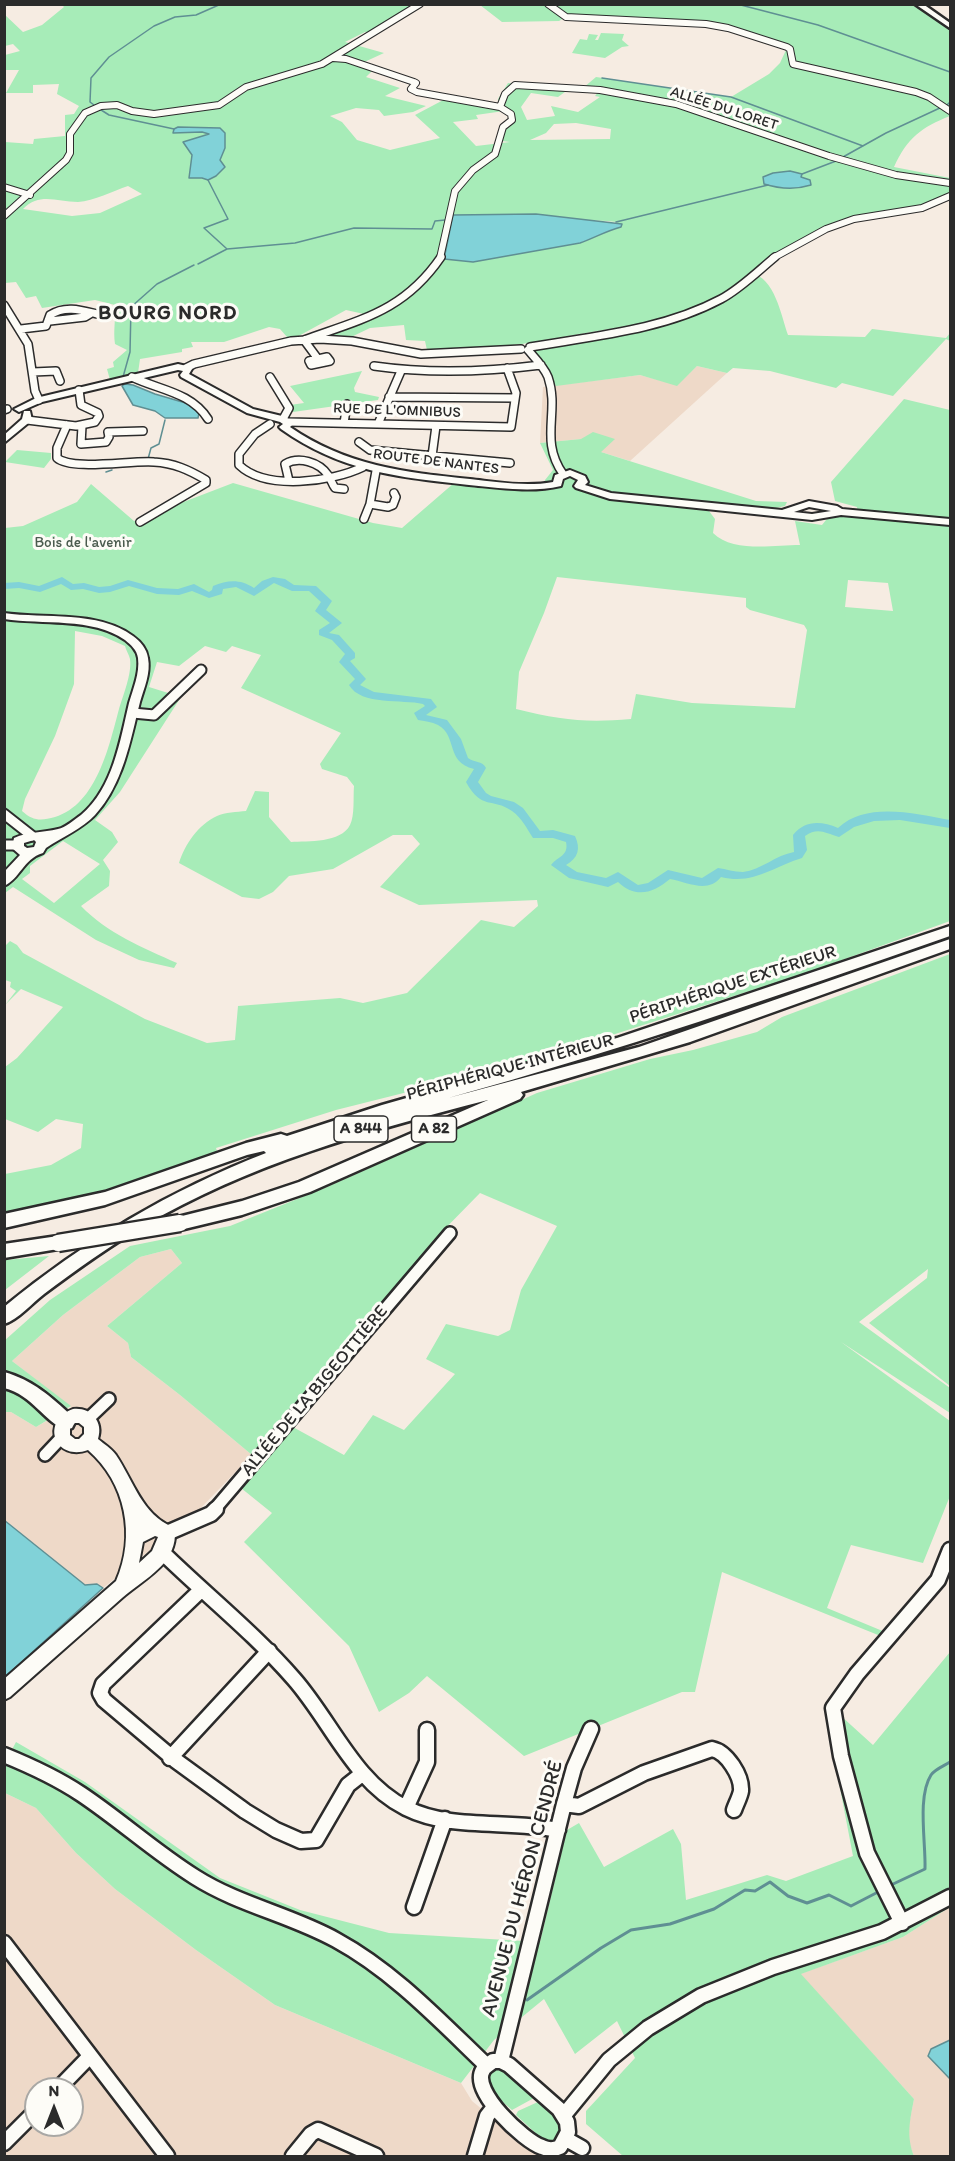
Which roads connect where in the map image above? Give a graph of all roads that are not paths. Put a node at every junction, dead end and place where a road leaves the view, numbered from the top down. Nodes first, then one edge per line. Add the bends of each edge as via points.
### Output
1 (420, 4) edge
2 (548, 4) edge
3 (918, 4) edge
4 (924, 4) edge
5 (951, 25) edge
6 (333, 58) junction
7 (500, 107) junction
8 (951, 111) edge
9 (951, 183) edge
10 (4, 186) edge
11 (30, 195) junction
12 (951, 196) edge
13 (4, 216) edge
14 (4, 305) edge
15 (94, 313) dead end
16 (21, 329) junction
17 (304, 340) junction
18 (526, 348) junction
19 (318, 359) dead end
20 (541, 365) junction
21 (374, 366) dead end
22 (507, 368) junction
23 (185, 371) junction
24 (402, 371) junction
25 (33, 372) junction
26 (270, 377) dead end
27 (127, 379) junction
28 (60, 381) dead end
29 (79, 390) junction
30 (389, 397) junction
31 (515, 398) junction
32 (347, 404) dead end
33 (5, 409) edge
34 (28, 409) junction
35 (208, 419) dead end
36 (271, 421) junction
37 (285, 423) junction
38 (344, 423) junction
39 (378, 424) junction
40 (67, 425) junction
41 (82, 426) junction
42 (436, 426) junction
43 (143, 431) dead end
44 (4, 440) edge
45 (359, 442) dead end
46 (432, 456) junction
47 (510, 463) dead end
48 (363, 467) junction
49 (376, 471) junction
50 (329, 477) junction
51 (561, 479) junction
52 (289, 481) junction
53 (344, 489) dead end
54 (394, 493) dead end
55 (370, 504) junction
56 (364, 519) dead end
57 (140, 522) dead end
58 (951, 522) edge
59 (4, 616) edge
60 (201, 670) dead end
61 (133, 713) junction
62 (4, 814) edge
63 (14, 821) junction
64 (37, 839) junction
65 (18, 847) edge
66 (4, 882) edge
67 (951, 932) edge
68 (951, 944) edge
69 (592, 1067) junction
70 (292, 1138) junction
71 (4, 1221) edge
72 (450, 1233) dead end
73 (58, 1243) junction
74 (4, 1246) edge
75 (4, 1251) edge
76 (4, 1304) edge
77 (4, 1317) edge
78 (4, 1380) edge
79 (109, 1400) dead end
80 (88, 1419) junction
81 (63, 1430) junction
82 (88, 1440) junction
83 (45, 1455) dead end
84 (130, 1499) junction
85 (161, 1531) junction
86 (135, 1537) junction
87 (951, 1550) edge
88 (163, 1553) junction
89 (122, 1587) junction
90 (201, 1590) junction
91 (269, 1651) junction
92 (4, 1690) edge
93 (427, 1730) dead end
94 (591, 1730) dead end
95 (4, 1755) edge
96 (170, 1758) junction
97 (362, 1774) junction
98 (564, 1804) junction
99 (406, 1808) junction
100 (734, 1810) dead end
101 (445, 1819) junction
102 (558, 1830) junction
103 (951, 1897) edge
104 (414, 1907) dead end
105 (902, 1923) junction
106 (4, 1943) edge
107 (90, 2056) junction
108 (494, 2063) junction
109 (70, 2077) edge
110 (494, 2106) junction
111 (564, 2115) junction
112 (24, 2123) edge
113 (566, 2139) junction
114 (4, 2143) edge
115 (582, 2148) dead end
116 (167, 2157) edge
117 (293, 2157) edge
118 (376, 2157) edge
119 (475, 2157) edge

1 - 6 street
2 - 8 street via 566,17 728,28 787,47 793,64 916,92
3 - 5 highway
4 - 5 highway
6 - 7 street via 414,82 416,85 411,89 417,92
6 - 11 street via 246,87 215,107 162,114 113,105 90,109 70,134 66,160
7 - 9 street, ALLÉE DU LORET via 510,86 515,85 620,93 692,108 810,150 888,172
7 - 17 street via 511,114 512,120 502,127 495,154 473,170 455,191 442,256 428,276 382,312
10 - 11 street
11 - 13 street
12 - 18 street via 922,208 854,219 826,229 775,257 723,298 691,313 647,326
14 - 16 street
15 - 16 street
16 - 25 street
17 - 18 street via 344,340 429,354
17 - 19 street
17 - 23 street via 195,363
18 - 20 street
20 - 22 street
20 - 51 street via 550,388 549,446
21 - 24 street
22 - 24 street
22 - 31 street
23 - 27 main road
23 - 36 main road
24 - 30 street
25 - 28 street via 56,370
25 - 34 street
26 - 37 street via 289,408
27 - 29 main road
27 - 35 street via 191,401 205,411
29 - 34 main road
29 - 41 street via 81,405 98,413 98,418
30 - 31 street
30 - 39 street
31 - 42 street, RUE DE L'OMNIBUS via 513,425 506,428
32 - 38 street
33 - 34 main road
34 - 40 street
34 - 44 main road
36 - 37 main road, ROUTE DE NANTES
36 - 52 street via 241,450 238,463 256,478
37 - 38 street, RUE DE L'OMNIBUS
37 - 48 main road, ROUTE DE NANTES via 343,460
38 - 39 street, RUE DE L'OMNIBUS
39 - 42 street, RUE DE L'OMNIBUS
40 - 41 street
40 - 57 street via 57,448 60,461 159,460 193,470 206,480 196,490
41 - 43 street via 81,444 106,442 108,432
42 - 46 street
45 - 46 street via 370,450
46 - 47 street
48 - 49 main road, ROUTE DE NANTES
48 - 50 street
49 - 51 main road, ROUTE DE NANTES via 528,488
49 - 55 street
50 - 52 street
50 - 52 street via 304,460 293,460 284,466
50 - 53 street via 332,486
51 - 58 main road, ROUTE DE NANTES via 568,488 579,486 610,496 766,513 801,512 817,519 824,510
54 - 55 street via 393,504 388,507
55 - 56 street
59 - 61 main road via 99,626 128,637 141,651 143,662
60 - 61 street via 154,715
61 - 64 main road via 119,765 90,812 80,822
62 - 63 street
63 - 64 street
63 - 65 street
64 - 65 main road via 39,850
65 - 66 main road via 18,863
67 - 70 highway, PÉRIPHÉRIQUE EXTÉRIEUR / A 844 via 702,1018
68 - 69 highway, PÉRIPHÉRIQUE INTÉRIEUR / A 844 via 736,1021
69 - 73 highway, A 82, bridge via 482,1108 304,1187 242,1208 180,1223
69 - 77 highway, PÉRIPHÉRIQUE INTÉRIEUR / A 844 via 355,1130 251,1166 140,1221 64,1270
70 - 71 highway via 271,1141 116,1195
70 - 76 highway, PÉRIPHÉRIQUE EXTÉRIEUR / A 844 via 141,1209 72,1252
72 - 85 street, ALLÉE DE LA BIGEOTTIÈRE via 211,1514
73 - 74 highway, A 82
73 - 75 highway
78 - 81 highway via 41,1398
79 - 80 street
80 - 81 main road via 74,1417
80 - 82 main road via 93,1431
81 - 82 main road via 68,1444
81 - 83 street
82 - 84 main road via 109,1458
84 - 85 main road
84 - 86 main road
85 - 86 main road via 141,1532
85 - 88 main road via 168,1543
86 - 89 main road
87 - 105 street via 939,1580 857,1674 833,1708 841,1756 867,1853
88 - 89 main road
88 - 90 street
89 - 92 main road
90 - 91 street
90 - 96 street via 103,1684 100,1693
91 - 96 street
91 - 97 street via 312,1700
93 - 99 street via 427,1762
94 - 98 street, AVENUE DU HÉRON CENDRÉ
95 - 108 street via 61,1780 98,1803 197,1878 353,1950
96 - 97 street via 227,1799 306,1844 316,1840 348,1785
97 - 99 street via 388,1798
98 - 100 street via 579,1806 640,1773 720,1749 727,1754 741,1790
98 - 102 street, AVENUE DU HÉRON CENDRÉ
99 - 101 street
101 - 102 street
101 - 104 street
102 - 108 street, AVENUE DU HÉRON CENDRÉ
103 - 105 street
105 - 111 street via 701,1996 648,2028 609,2060
106 - 107 street
107 - 109 street
107 - 116 street
108 - 110 street, AVENUE DU HÉRON CENDRÉ via 480,2079 484,2096
108 - 111 street via 509,2065
110 - 113 street via 540,2147 560,2148
110 - 119 street via 487,2116
111 - 113 street via 569,2127
112 - 114 street
113 - 115 street
117 - 118 street via 318,2130

